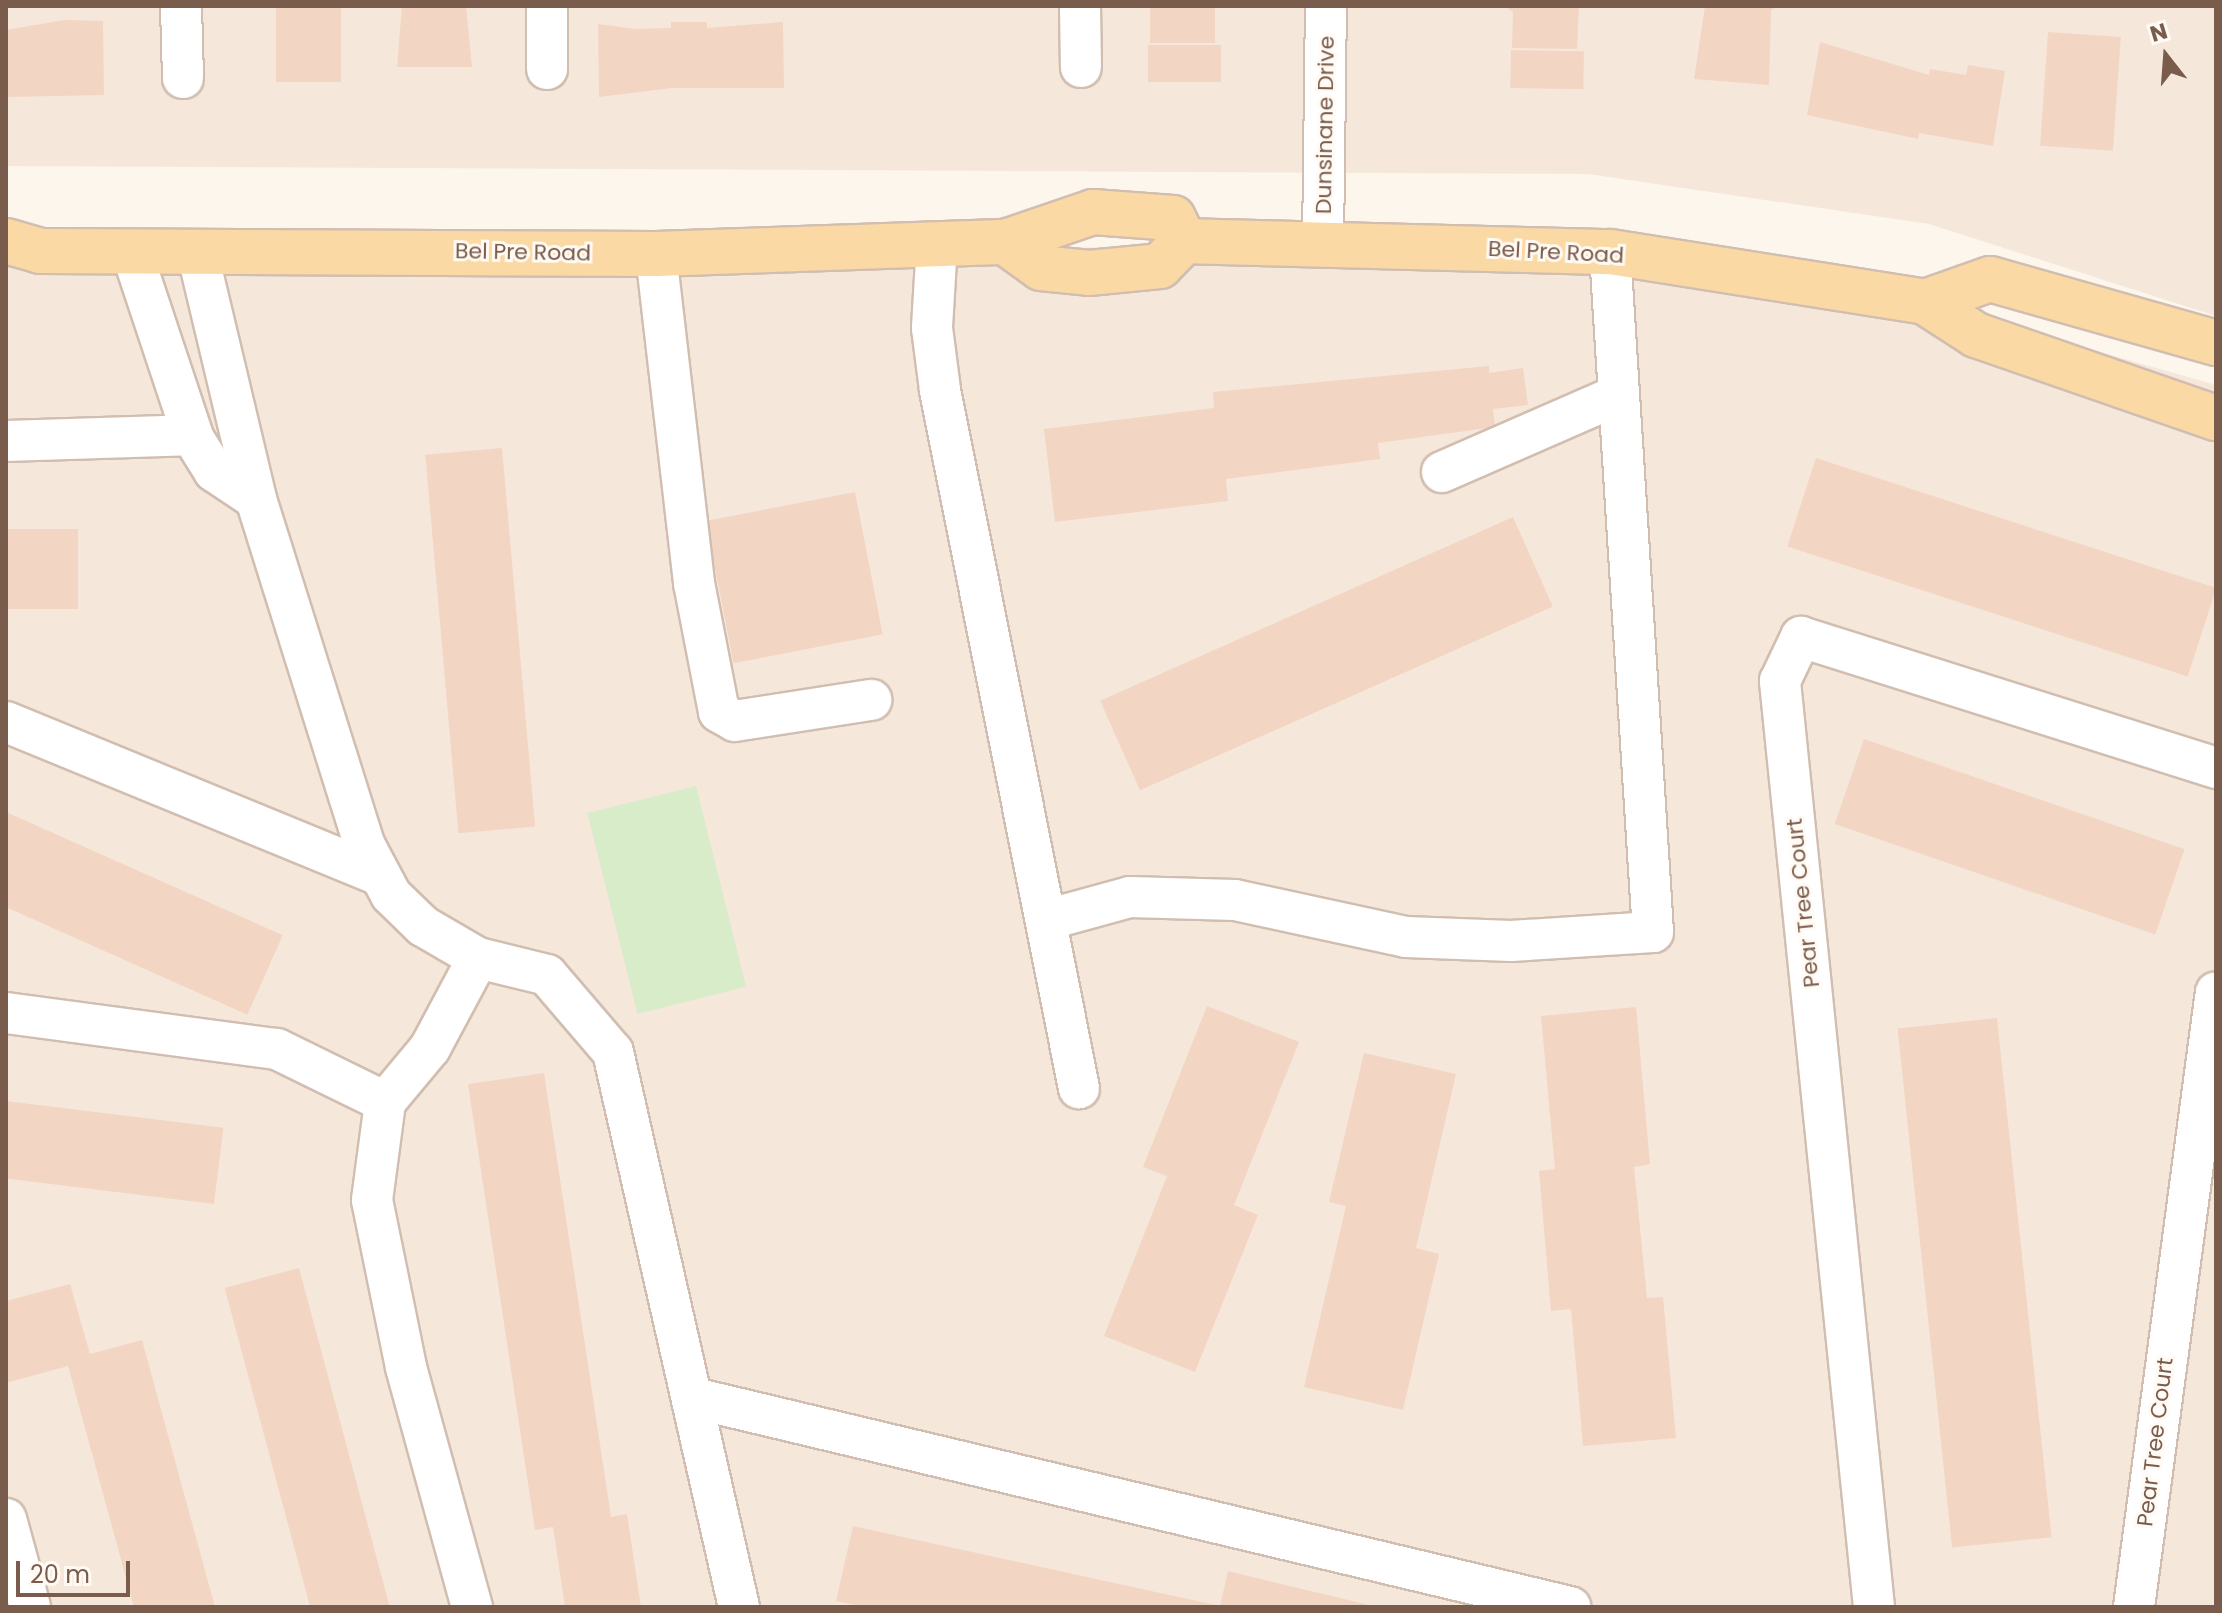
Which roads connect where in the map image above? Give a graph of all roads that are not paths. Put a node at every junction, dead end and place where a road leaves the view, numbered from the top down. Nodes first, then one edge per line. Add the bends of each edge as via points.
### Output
1 (181, 6) edge
2 (547, 6) edge
3 (1080, 6) edge
4 (1326, 6) edge
5 (1081, 67) dead end
6 (547, 69) dead end
7 (183, 78) dead end
8 (1184, 241) junction
9 (1005, 242) junction
10 (937, 243) junction
11 (1323, 245) junction
12 (197, 251) junction
13 (1610, 252) junction
14 (17, 253) edge
15 (132, 253) junction
16 (656, 254) junction
17 (1925, 302) junction
18 (2216, 343) edge
19 (1614, 397) junction
20 (2216, 418) edge
21 (192, 435) junction
22 (6, 441) edge
23 (1442, 472) dead end
24 (256, 499) junction
25 (871, 700) dead end
26 (6, 722) edge
27 (2216, 768) edge
28 (379, 875) junction
29 (1046, 920) junction
30 (478, 958) junction
31 (2216, 992) edge
32 (6, 1013) edge
33 (1079, 1088) dead end
34 (385, 1102) junction
35 (694, 1398) junction
36 (6, 1519) edge
37 (1487, 1596) edge
38 (1574, 1606) edge
39 (30, 1607) edge
40 (472, 1607) edge
41 (739, 1607) edge
42 (1874, 1607) edge
43 (2134, 1607) edge

1 - 7 street
2 - 6 street
3 - 5 street
4 - 11 street, Dunsinane Drive
8 - 9 main road via 1160,266 1089,273 1041,268
8 - 9 main road, Bel Pre Road via 1173,218 1093,212
8 - 11 main road, Bel Pre Road
9 - 10 main road, Bel Pre Road
10 - 16 main road, Bel Pre Road
10 - 29 street via 932,328 940,390
11 - 13 main road, Bel Pre Road
12 - 15 main road, Bel Pre Road
12 - 16 main road, Bel Pre Road
12 - 24 street
13 - 17 main road, Bel Pre Road
13 - 19 street
14 - 15 main road, Bel Pre Road
15 - 21 street
16 - 25 street via 694,583 719,712 735,721
17 - 18 main road, Bel Pre Road via 1990,279
17 - 20 main road, Bel Pre Road via 1976,335
19 - 23 street
19 - 29 street via 1653,932 1511,941 1406,937 1235,900 1130,897
21 - 22 street
21 - 24 street via 214,471
24 - 28 street
26 - 28 street
27 - 42 street, Pear Tree Court via 1801,637 1780,681
28 - 30 street via 423,926
29 - 33 street
30 - 34 street via 430,1048
30 - 35 street via 547,975 613,1052
31 - 43 street, Pear Tree Court
32 - 34 street via 277,1049
34 - 40 street via 372,1200 406,1367
35 - 37 street
35 - 41 street
36 - 39 street
37 - 38 street

